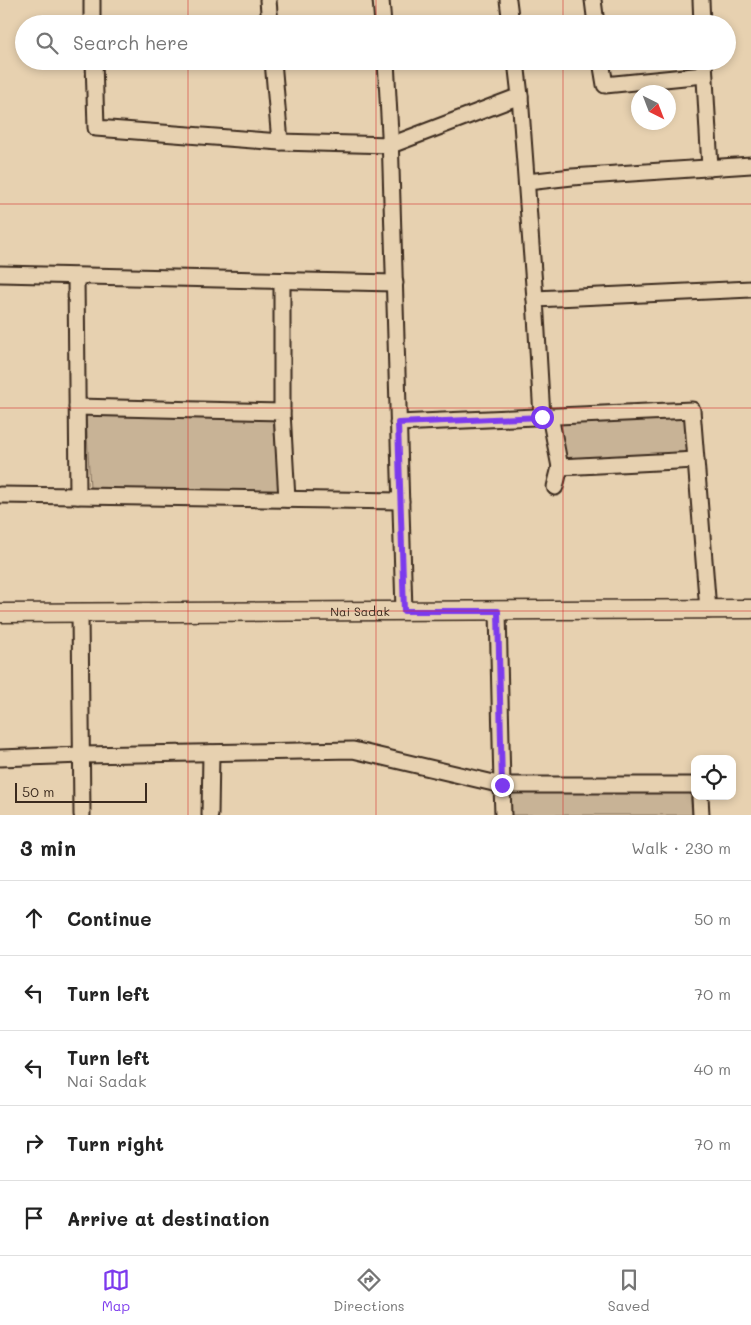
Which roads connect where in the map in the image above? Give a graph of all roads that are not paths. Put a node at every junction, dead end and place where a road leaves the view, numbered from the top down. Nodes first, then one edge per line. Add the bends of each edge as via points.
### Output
1 (92, 0) edge
2 (268, 0) edge
3 (381, 0) edge
4 (508, 0) edge
5 (593, 0) edge
6 (701, 0) edge
7 (92, 15) edge
8 (269, 15) edge
9 (382, 15) edge
10 (510, 15) edge
11 (595, 15) edge
12 (702, 15) edge
13 (94, 70) edge
14 (274, 70) edge
15 (387, 70) edge
16 (517, 70) edge
17 (602, 70) edge
18 (692, 70) edge
19 (704, 70) edge
20 (520, 96) junction
21 (280, 142) junction
22 (391, 145) junction
23 (751, 165) edge
24 (710, 168) junction
25 (527, 182) junction
26 (0, 274) edge
27 (76, 276) junction
28 (282, 281) junction
29 (395, 283) junction
30 (751, 289) edge
31 (535, 299) junction
32 (77, 407) junction
33 (282, 412) junction
34 (546, 416) junction
35 (398, 423) junction
36 (696, 460) junction
37 (560, 467) junction
38 (555, 487) dead end
39 (0, 495) edge
40 (78, 496) junction
41 (287, 499) junction
42 (401, 501) junction
43 (751, 609) edge
44 (708, 610) junction
45 (404, 611) junction
46 (498, 611) junction
47 (0, 613) edge
48 (80, 613) junction
49 (211, 753) junction
50 (82, 755) junction
51 (0, 758) edge
52 (502, 785) junction
53 (691, 785) edge
54 (700, 800) edge
55 (82, 815) edge
56 (210, 815) edge
57 (503, 815) edge
58 (700, 815) edge

1 - 7 street
2 - 8 street
3 - 9 street
4 - 10 street
5 - 11 street
6 - 12 street
13 - 21 street via 96,128
14 - 21 street
15 - 22 street
16 - 20 street
17 - 18 street via 605,85
19 - 24 street
20 - 22 street
20 - 25 street
21 - 22 street
22 - 29 street
23 - 24 street
24 - 25 street
25 - 31 street
26 - 27 street
27 - 28 street
27 - 32 street
28 - 29 street
28 - 33 street
29 - 35 street
30 - 31 street
31 - 34 street
32 - 33 street
32 - 40 street
33 - 41 street
34 - 35 street
34 - 36 street via 692,410
34 - 37 street
35 - 42 street
36 - 37 street
36 - 44 street
37 - 38 street
39 - 40 street
40 - 41 street
41 - 42 street
42 - 45 street
43 - 44 street, Nai Sadak
44 - 46 street, Nai Sadak
45 - 46 street, Nai Sadak
45 - 48 street, Nai Sadak
46 - 52 street
47 - 48 street, Nai Sadak
48 - 50 street
49 - 50 street
49 - 52 street via 353,750
49 - 56 street
50 - 51 street
50 - 55 street
52 - 53 street
52 - 57 street
54 - 58 street

